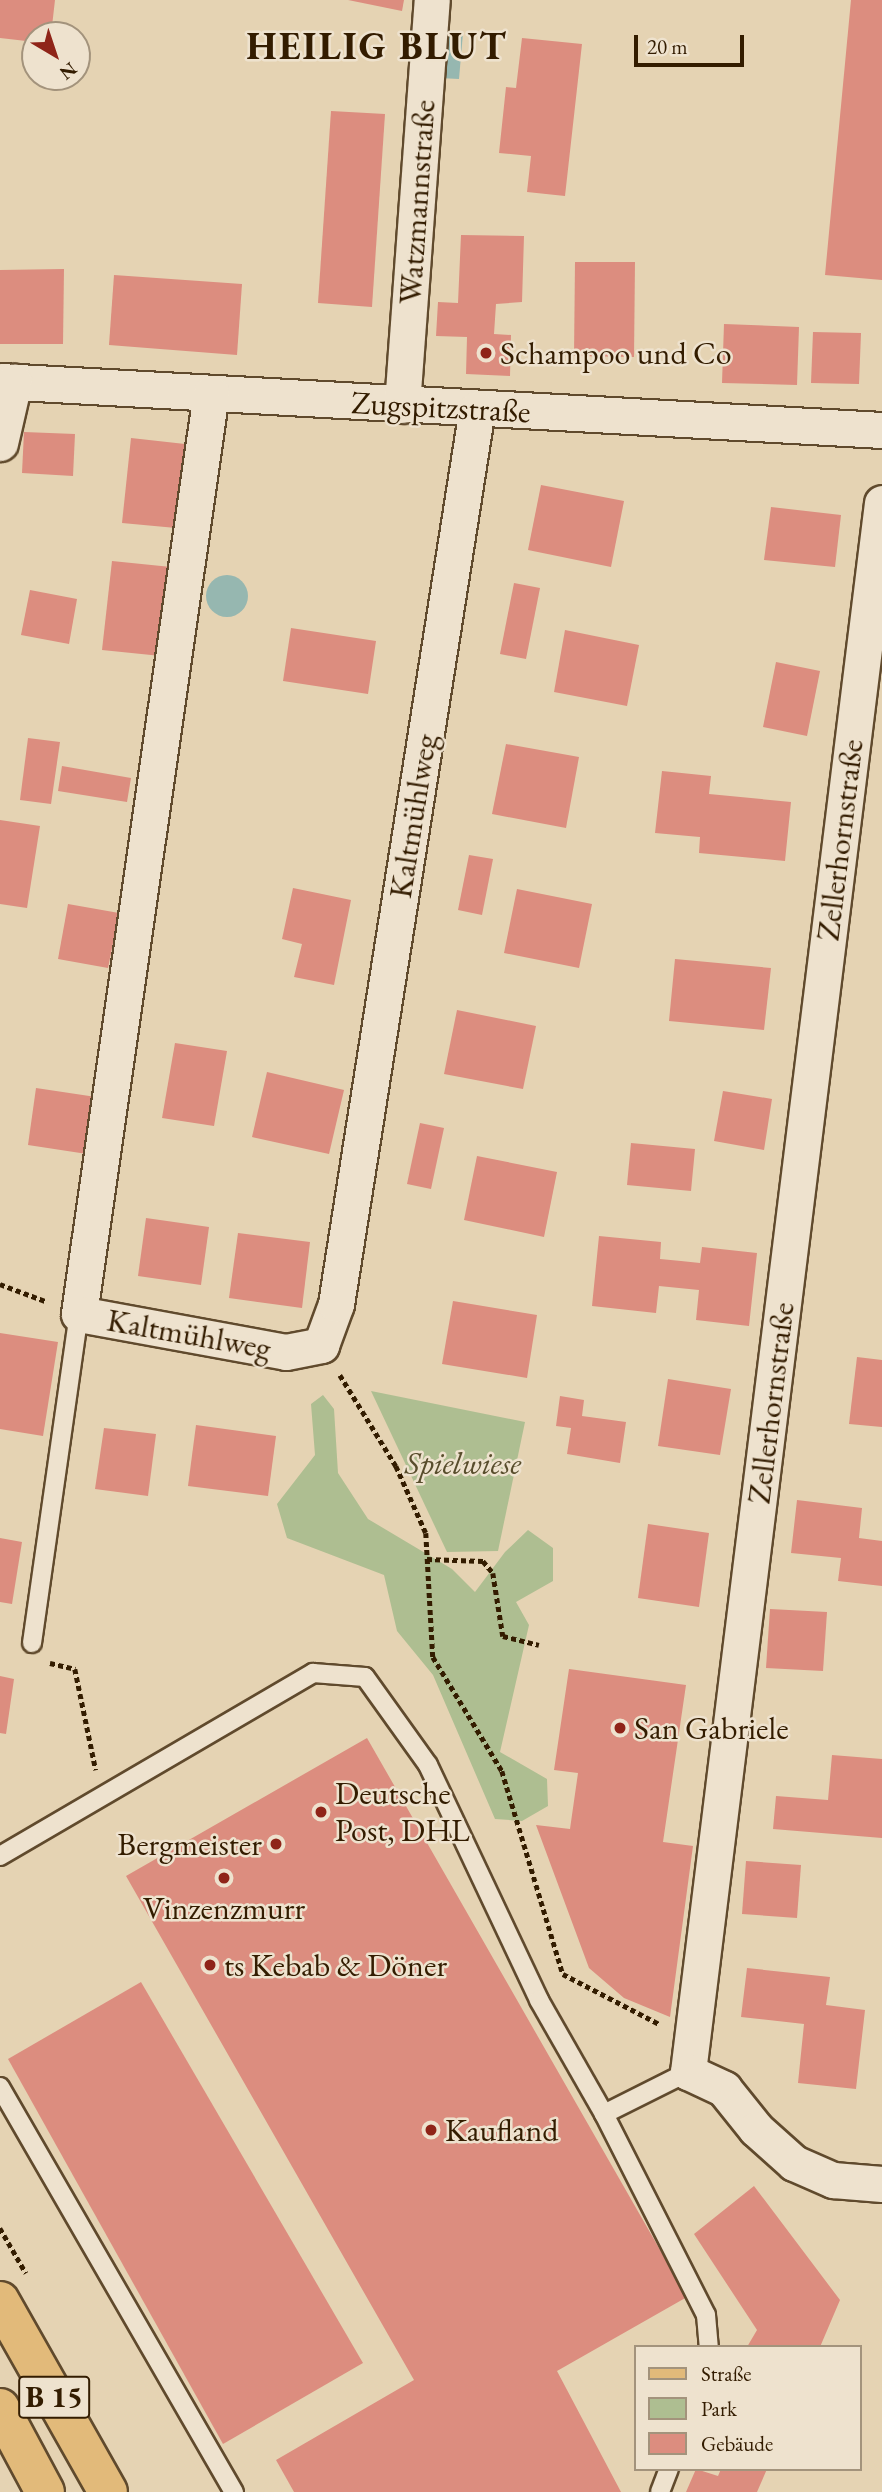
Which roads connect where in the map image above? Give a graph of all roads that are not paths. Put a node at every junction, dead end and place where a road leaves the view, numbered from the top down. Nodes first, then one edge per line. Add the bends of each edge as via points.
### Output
1 (432, 0) edge
2 (7, 382) edge
3 (211, 393) junction
4 (402, 405) junction
5 (477, 410) junction
6 (882, 430) edge
7 (0, 443) edge
8 (882, 503) edge
9 (79, 1314) junction
10 (32, 1643) road end
11 (0, 1856) edge
12 (688, 2072) junction
13 (0, 2087) edge
14 (604, 2114) junction
15 (882, 2184) edge
16 (0, 2301) edge
17 (709, 2345) edge
18 (0, 2408) edge
19 (668, 2471) edge
20 (45, 2492) edge
21 (108, 2492) edge
22 (234, 2492) edge
23 (660, 2492) edge

1 - 4 street, Watzmannstraße
2 - 3 street, Zugspitzstraße
2 - 7 street
3 - 4 street, Zugspitzstraße
3 - 9 street, Kaltmühlweg
4 - 5 street, Zugspitzstraße
5 - 6 street, Zugspitzstraße
5 - 9 street, Kaltmühlweg via 336,1304 321,1345 286,1352
8 - 12 street, Zellerhornstraße
9 - 10 lane
11 - 14 lane via 313,1673 365,1678 428,1765 539,2000
12 - 14 lane
12 - 15 street via 724,2089 756,2129 794,2163 833,2180
13 - 22 lane
14 - 17 lane via 706,2315
16 - 21 main road, B 15
18 - 20 main road, B 15
19 - 23 lane

